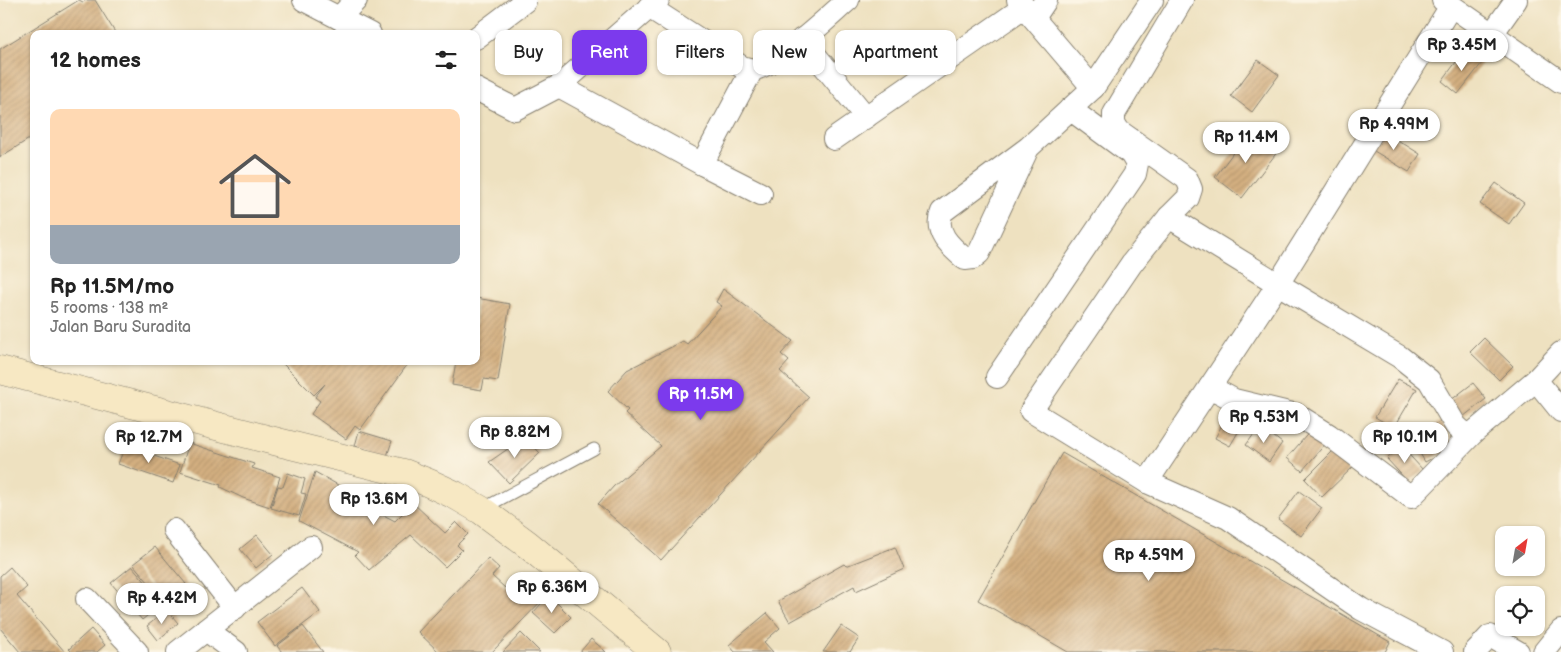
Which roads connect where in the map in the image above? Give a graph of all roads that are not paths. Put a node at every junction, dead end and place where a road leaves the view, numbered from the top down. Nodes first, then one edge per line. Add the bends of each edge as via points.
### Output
1 (304, 0) edge
2 (356, 0) edge
3 (526, 0) edge
4 (848, 0) edge
5 (1152, 0) edge
6 (1182, 0) edge
7 (1516, 0) edge
8 (1447, 3) edge
9 (653, 4) edge
10 (1030, 6) edge
11 (338, 18) junction
12 (362, 30) edge
13 (813, 30) edge
14 (1492, 34) junction
15 (480, 35) edge
16 (825, 67) edge
17 (752, 70) joint
18 (1561, 82) edge
19 (558, 86) junction
20 (1093, 88) junction
21 (480, 91) edge
22 (1070, 109) junction
23 (866, 117) junction
24 (834, 139) dead end
25 (1028, 148) junction
26 (702, 164) junction
27 (761, 194) dead end
28 (1170, 217) junction
29 (1278, 284) junction
30 (1561, 353) edge
31 (0, 370) edge
32 (997, 377) dead end
33 (1536, 380) junction
34 (1210, 387) junction
35 (1561, 411) edge
36 (1473, 433) junction
37 (594, 449) dead end
38 (1147, 482) junction
39 (480, 510) junction
40 (174, 530) dead end
41 (311, 547) dead end
42 (87, 599) dead end
43 (235, 608) junction
44 (206, 630) junction
45 (1561, 631) edge
46 (137, 652) edge
47 (178, 652) edge
48 (236, 652) edge
49 (657, 652) edge
50 (1442, 652) edge
51 (1475, 652) edge
52 (1518, 652) edge
53 (1544, 652) edge

1 - 11 street
2 - 11 street
3 - 15 street
4 - 13 street
5 - 20 street
6 - 28 street via 1114,114 1114,124 1119,131 1187,179 1191,189 1188,198
7 - 14 street
8 - 14 street
8 - 29 street
9 - 17 street via 742,67
9 - 19 street
10 - 20 street
10 - 23 street
11 - 12 street
14 - 18 street
16 - 23 street
17 - 26 street
19 - 21 street via 516,109
19 - 26 street
20 - 22 street
22 - 25 street
22 - 32 street via 1131,154 1137,164 1135,174
23 - 24 street
25 - 25 street via 942,212 938,221 940,229 952,248 965,259 979,253
26 - 27 street
28 - 29 street
28 - 38 street via 1132,263 1031,411
29 - 34 street
29 - 36 street via 1417,369 1429,380 1456,426 1464,433
30 - 33 street
31 - 39 main road via 404,473 455,495
33 - 35 street
33 - 36 street
34 - 36 street via 1234,400 1297,415 1411,497
34 - 38 street
37 - 39 lane
38 - 50 street via 1228,518 1361,609
39 - 49 main road via 527,544
40 - 43 street
41 - 43 street
42 - 46 street
43 - 44 street
44 - 47 street
44 - 48 street
45 - 53 street
51 - 52 street via 1490,636

